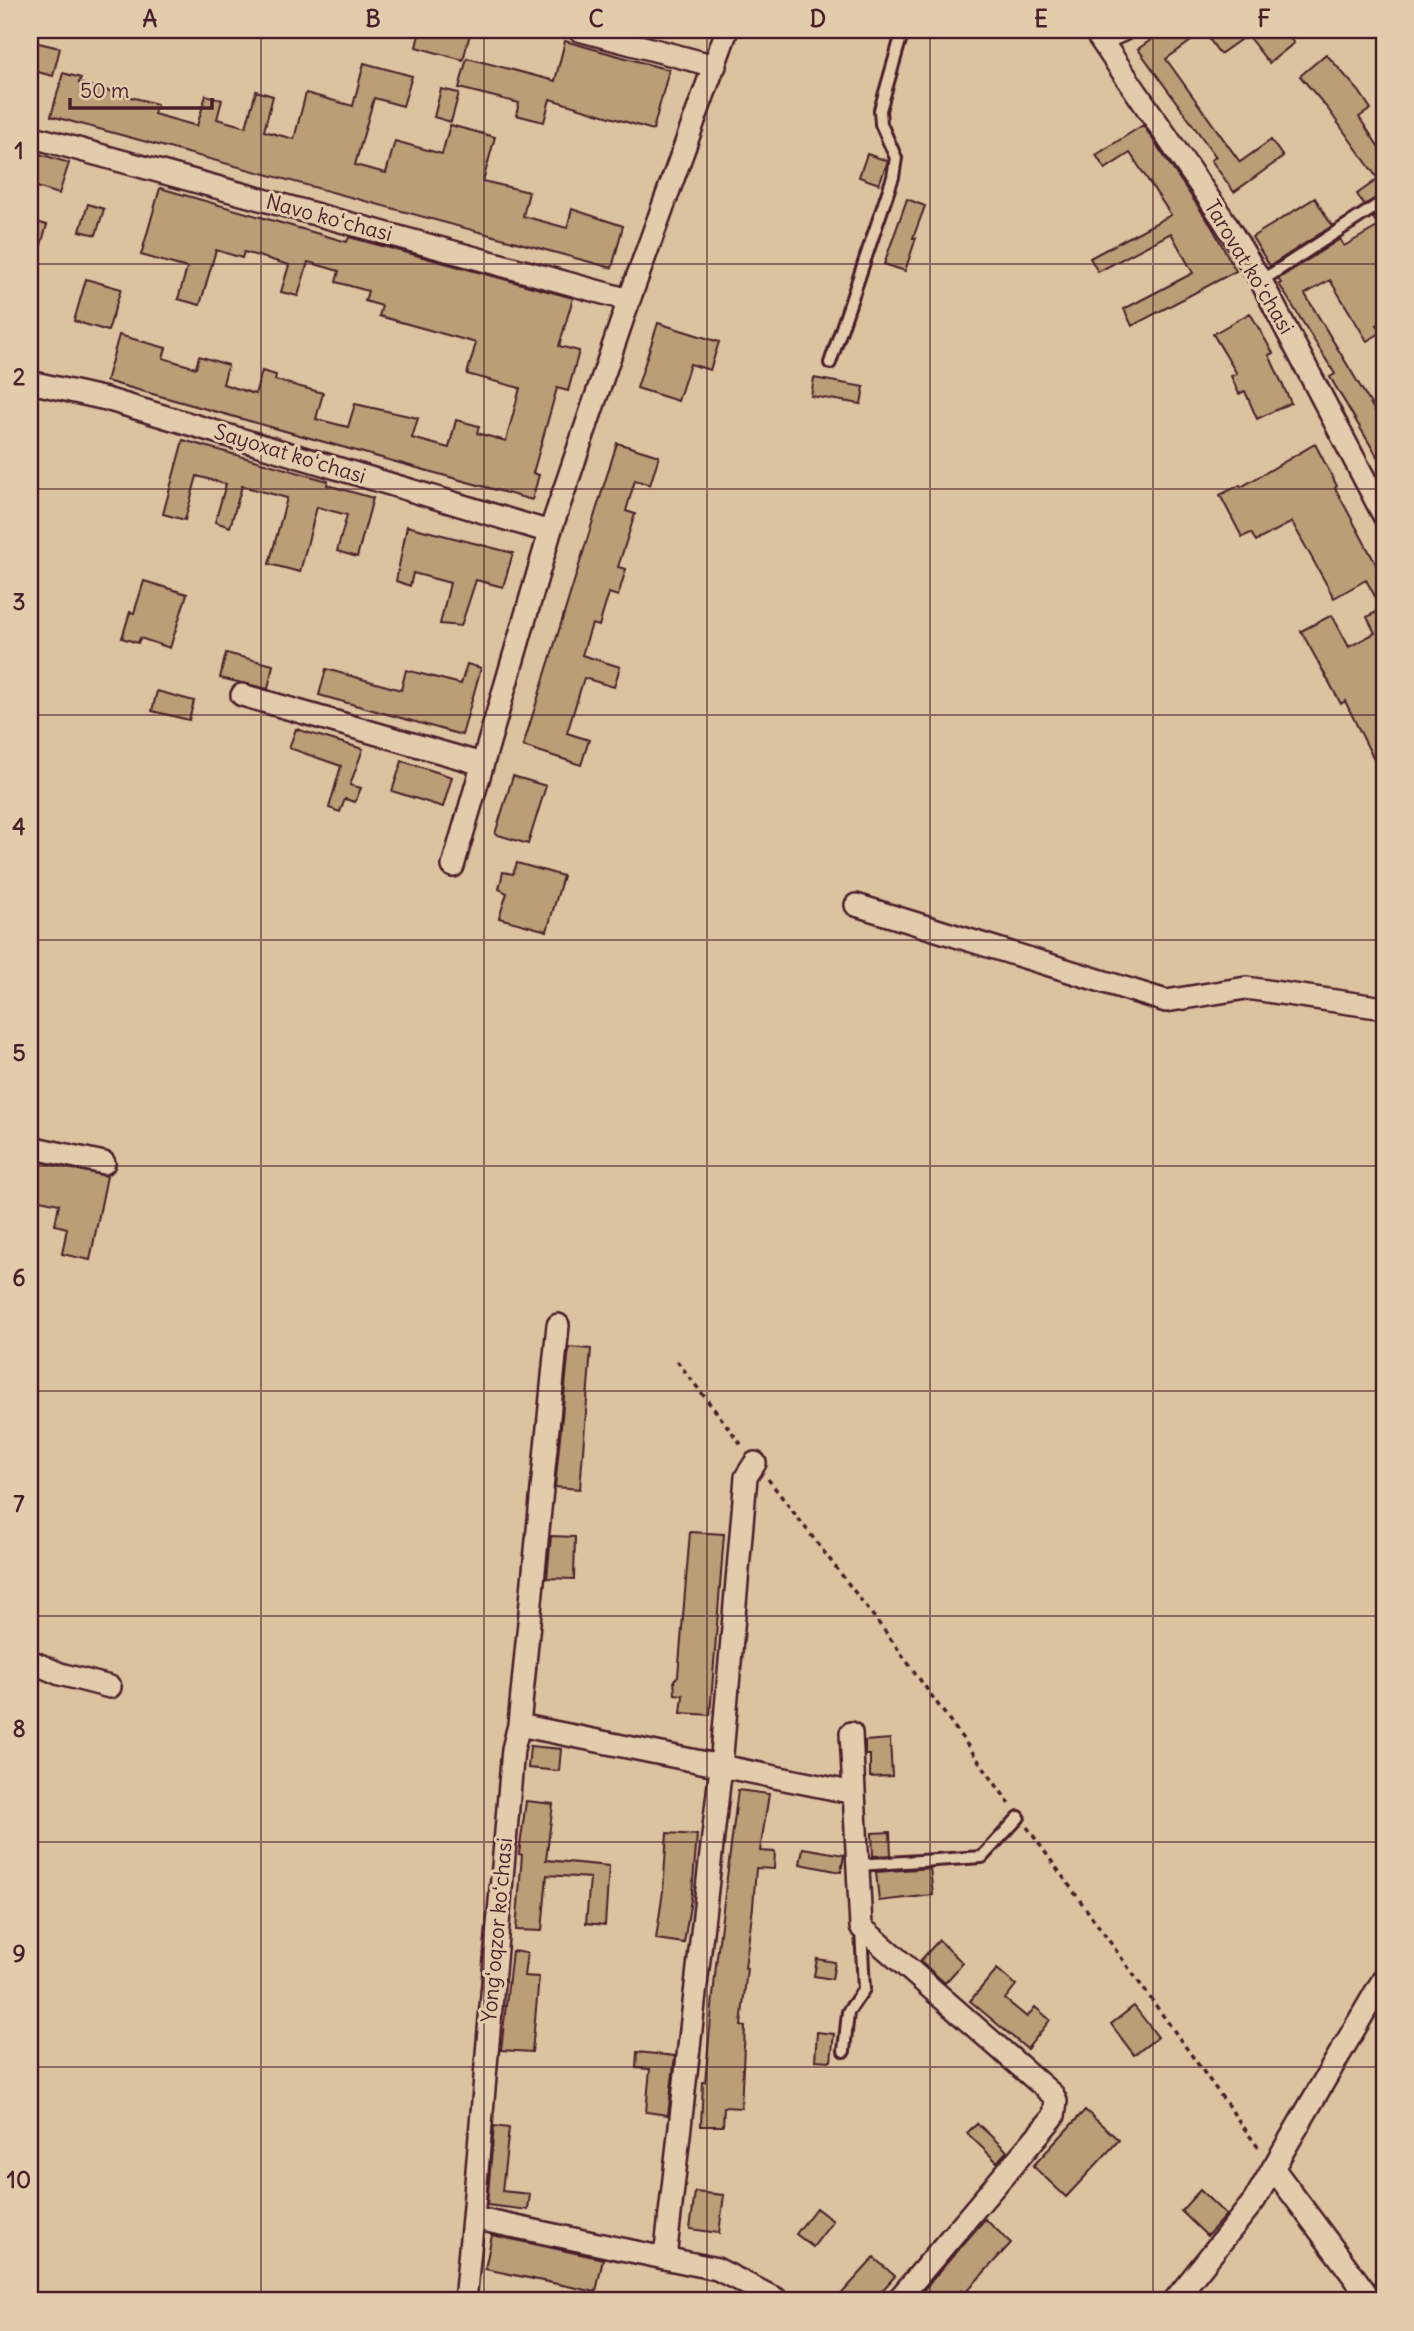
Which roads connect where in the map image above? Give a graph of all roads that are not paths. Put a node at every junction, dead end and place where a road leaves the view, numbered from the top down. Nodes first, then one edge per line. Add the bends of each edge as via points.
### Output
1 (579, 30) edge
2 (727, 30) edge
3 (903, 30) edge
4 (1124, 30) edge
5 (1097, 35) edge
6 (715, 66) junction
7 (30, 136) edge
8 (1384, 201) edge
9 (1261, 281) junction
10 (629, 300) junction
11 (831, 363) dead end
12 (30, 382) edge
13 (1384, 516) edge
14 (550, 532) junction
15 (242, 695) dead end
16 (482, 764) junction
17 (453, 866) dead end
18 (856, 905) dead end
19 (1384, 1008) edge
20 (30, 1147) edge
21 (104, 1163) dead end
22 (558, 1325) dead end
23 (755, 1463) road end
24 (30, 1661) edge
25 (110, 1687) dead end
26 (519, 1725) junction
27 (851, 1733) dead end
28 (721, 1766) junction
29 (854, 1793) junction
30 (1019, 1817) road end
31 (858, 1865) junction
32 (861, 1927) junction
33 (1384, 1978) edge
34 (844, 2051) dead end
35 (1273, 2168) junction
36 (473, 2218) junction
37 (665, 2258) junction
38 (465, 2301) edge
39 (780, 2301) edge
40 (897, 2301) edge
41 (1174, 2301) edge
42 (1372, 2301) edge

1 - 6 street
2 - 6 street
3 - 11 lane via 880,110 896,158 894,177
4 - 5 street
5 - 9 street, Tarovat koʻchasi
6 - 10 street
7 - 10 street, Navo koʻchasi
8 - 9 lane
9 - 13 street, Tarovat koʻchasi
10 - 14 street
12 - 14 street, Sayoxat koʻchasi via 106,399
14 - 16 street
15 - 16 street
16 - 17 street
18 - 19 street via 1166,1001 1246,988
20 - 21 street
22 - 26 street, Yongʻoqzor koʻchasi
23 - 28 street via 746,1477
24 - 25 street
26 - 28 street
26 - 36 street, Yongʻoqzor koʻchasi via 510,1774
27 - 29 street
28 - 29 street
28 - 37 street
29 - 31 street
30 - 31 lane via 982,1857
31 - 32 street
32 - 34 lane via 864,1989 848,2012
32 - 40 street via 1053,2095 1057,2109
33 - 35 street
35 - 41 street via 1254,2201
35 - 42 street
36 - 37 street
36 - 38 street, Yongʻoqzor koʻchasi
37 - 39 street via 717,2269

